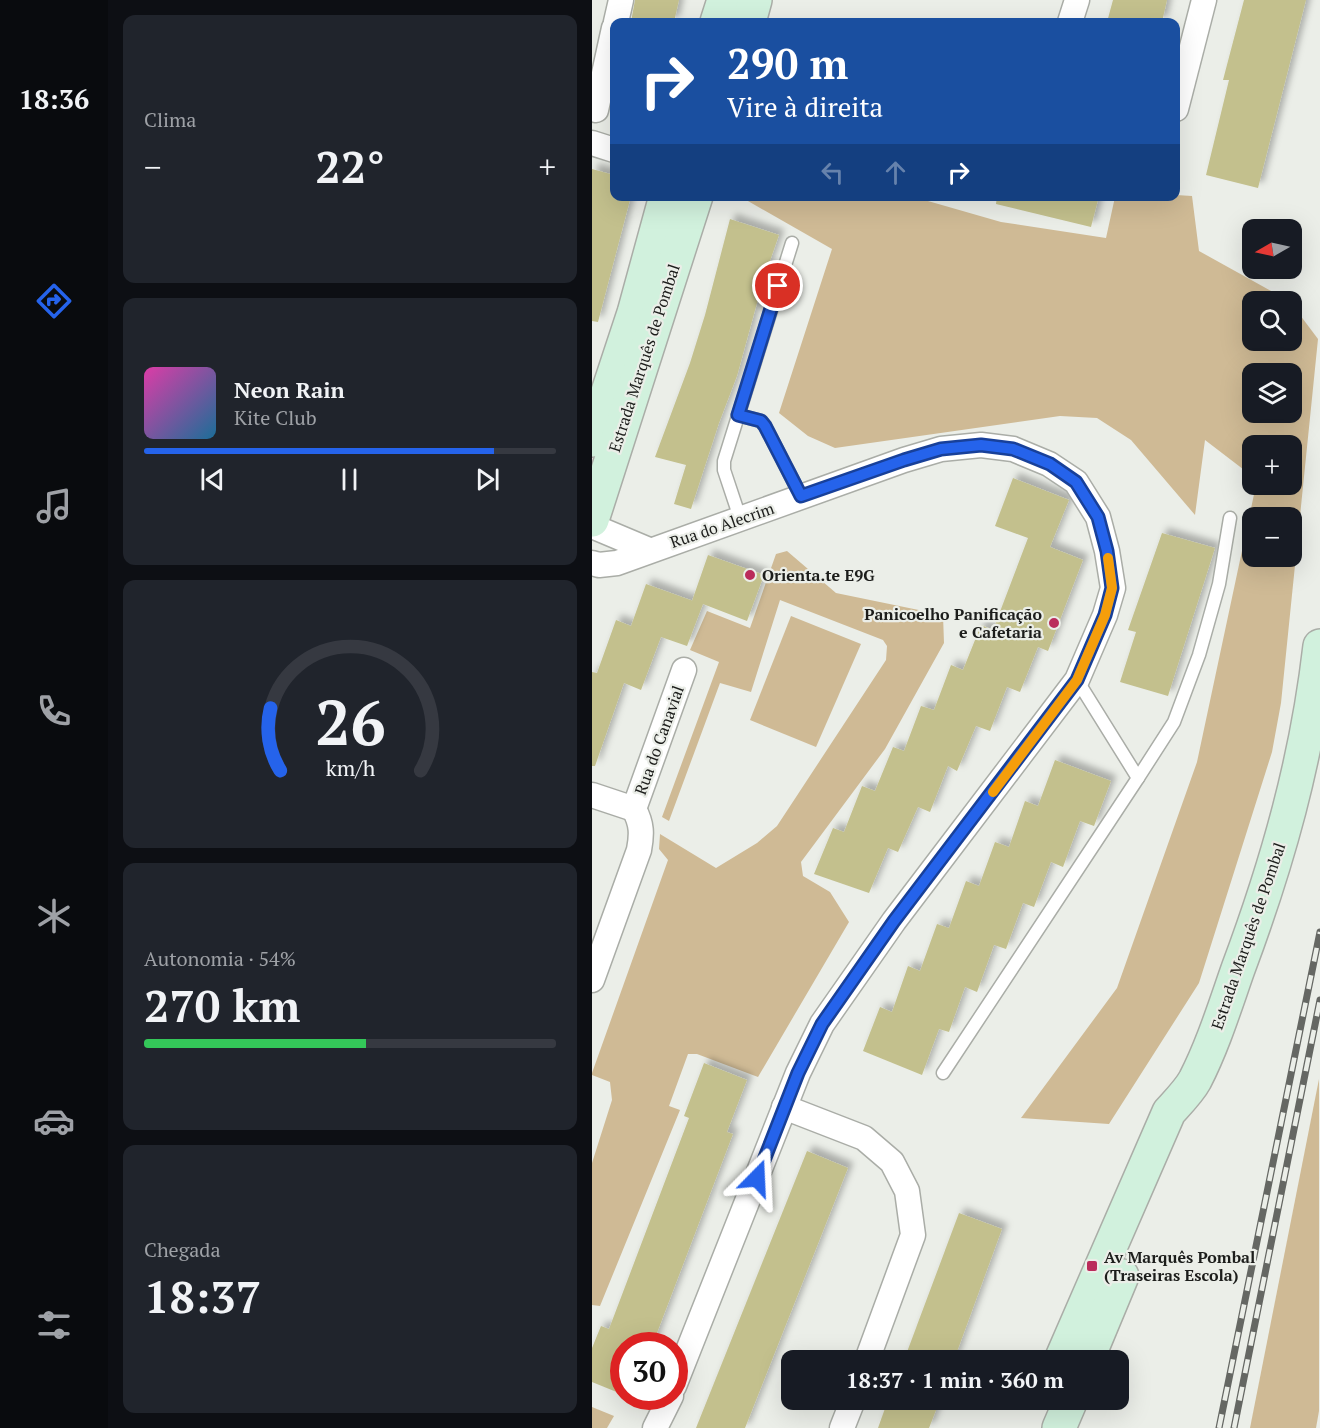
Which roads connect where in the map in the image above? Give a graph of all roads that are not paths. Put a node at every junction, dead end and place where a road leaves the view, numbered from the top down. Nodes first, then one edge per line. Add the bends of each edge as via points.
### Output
1 (621, 0) edge
2 (724, 0) edge
3 (755, 0) edge
4 (1077, 0) edge
5 (1204, 0) edge
6 (617, 18) edge
7 (718, 18) edge
8 (750, 18) edge
9 (1071, 18) edge
10 (610, 54) edge
11 (1180, 94) edge
12 (601, 111) edge
13 (592, 143) edge
14 (610, 149) edge
15 (665, 201) edge
16 (694, 201) edge
17 (792, 243) dead end
18 (738, 415) junction
19 (592, 440) edge
20 (801, 496) junction
21 (740, 518) junction
22 (1230, 518) dead end
23 (592, 520) edge
24 (592, 526) edge
25 (649, 550) junction
26 (592, 563) edge
27 (1320, 646) edge
28 (684, 670) dead end
29 (1077, 680) junction
30 (1138, 778) junction
31 (592, 795) edge
32 (634, 809) junction
33 (592, 980) edge
34 (943, 1073) dead end
35 (1194, 1082) junction
36 (784, 1107) junction
37 (688, 1350) edge
38 (871, 1350) edge
39 (1065, 1350) edge
40 (1091, 1350) edge
41 (663, 1410) edge
42 (849, 1410) edge
43 (1042, 1410) edge
44 (1067, 1410) edge
45 (655, 1428) edge
46 (842, 1428) edge
47 (1036, 1428) edge
48 (1059, 1428) edge

1 - 6 street
2 - 7 street
3 - 8 street
4 - 9 street
5 - 11 street
10 - 12 street
13 - 14 street
15 - 19 street, Estrada Marquês de Pombal via 634,313
16 - 23 street, Estrada Marquês de Pombal
17 - 18 lane
18 - 20 lane via 761,421 765,426
18 - 21 lane via 724,470
20 - 21 street, Rua do Alecrim
20 - 29 street, Rua do Alecrim via 941,449 992,446 1013,449 1050,464 1076,482 1098,517 1112,588 1105,615
21 - 25 street, Rua do Alecrim
22 - 30 lane via 1219,584 1199,655 1174,722
24 - 25 street, Rua do Alecrim
25 - 26 street, Rua do Alecrim via 617,562
27 - 35 street, Estrada Marquês de Pombal via 1314,700 1282,839 1266,894
28 - 32 street, Rua do Canavial
29 - 30 lane
29 - 36 street, Rua do Alecrim via 894,921 822,1024
30 - 34 lane
31 - 32 street, Rua do Canavial
32 - 33 street, Rua do Canavial via 642,833 640,850
35 - 39 street, Estrada Marquês de Pombal via 1170,1112
35 - 40 street, Estrada Marquês de Pombal via 1191,1118
36 - 37 street, Rua do Alecrim
36 - 38 street via 864,1138 892,1162 907,1191 913,1236
41 - 45 street
42 - 46 street
43 - 47 street
44 - 48 street

